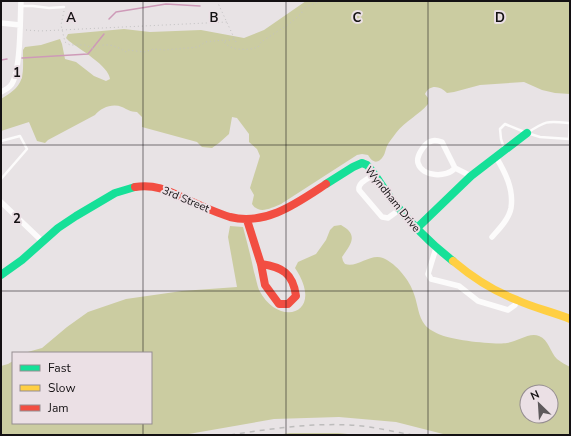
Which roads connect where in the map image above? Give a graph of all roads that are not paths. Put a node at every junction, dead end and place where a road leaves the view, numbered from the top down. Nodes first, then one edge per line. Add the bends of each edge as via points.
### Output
1 (21, 3) edge
2 (64, 7) road end
3 (1, 23) edge
4 (20, 26) junction
5 (1, 92) edge
6 (528, 133) junction
7 (1, 141) edge
8 (504, 151) junction
9 (496, 157) junction
10 (359, 164) joint
11 (456, 168) junction
12 (374, 175) junction
13 (471, 176) junction
14 (1, 179) edge
15 (1, 202) edge
16 (400, 210) junction
17 (247, 220) junction
18 (417, 228) junction
19 (492, 237) dead end
20 (43, 242) junction
21 (436, 248) junction
22 (261, 264) junction
23 (1, 275) edge
24 (517, 301) junction
25 (570, 319) edge

1 - 2 lane via 49,8
1 - 4 street
3 - 4 street
4 - 5 street via 16,72 12,85
6 - 6 lane via 548,121 570,123 569,139 540,137
6 - 8 street
6 - 8 lane via 505,124 500,129
7 - 14 lane via 20,136 27,149
8 - 9 street
9 - 13 street
9 - 19 street via 509,185 511,209 504,223
10 - 12 street, Wyndham Drive via 368,165
10 - 17 street, 3rd Street via 288,208 265,217
11 - 11 street via 442,142 428,142 418,158 418,164 422,169 431,173 447,174
11 - 13 street
12 - 16 street, Wyndham Drive
12 - 16 street via 360,184 359,190 385,218
13 - 18 street
15 - 20 street
16 - 18 street, Wyndham Drive
17 - 20 street, 3rd Street via 222,215 162,188 149,185 119,192 87,209
17 - 22 street
18 - 21 street, Wyndham Drive
20 - 23 street, 3rd Street
21 - 24 street, Wyndham Drive via 473,277
21 - 24 street via 428,274 431,279 459,286 478,301 508,310
22 - 22 street via 265,285 279,304 288,304 296,296 296,287 285,270
24 - 25 street, Wyndham Drive

